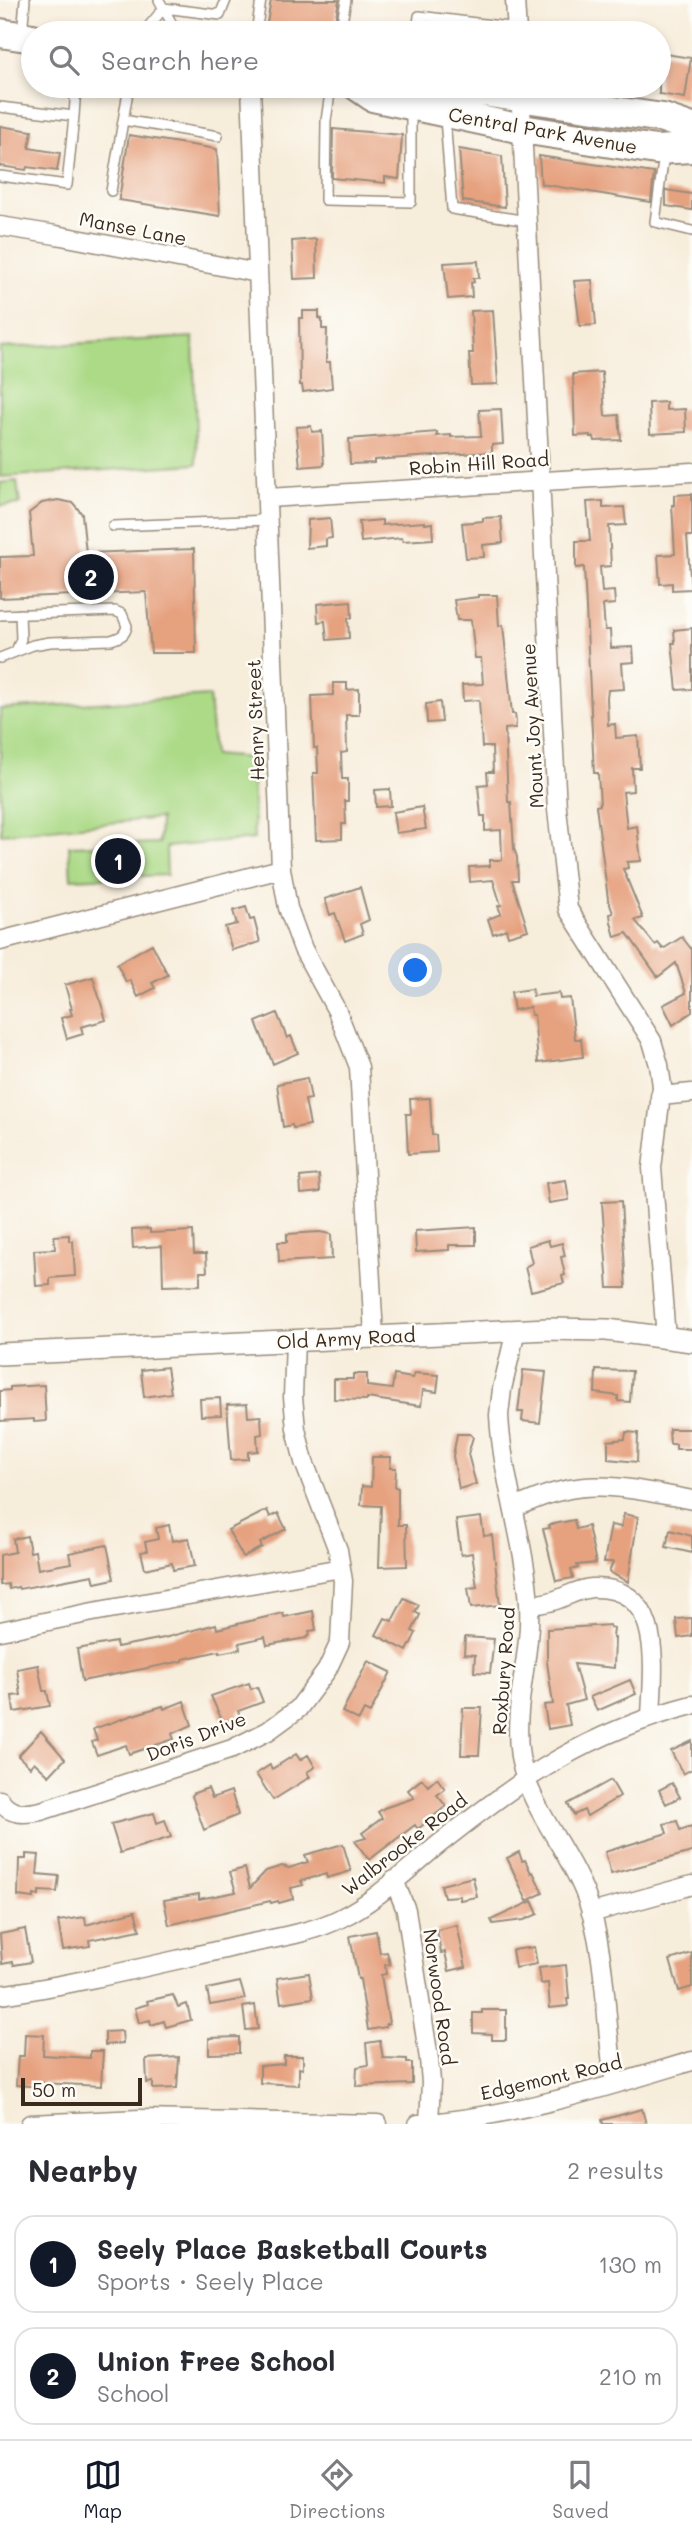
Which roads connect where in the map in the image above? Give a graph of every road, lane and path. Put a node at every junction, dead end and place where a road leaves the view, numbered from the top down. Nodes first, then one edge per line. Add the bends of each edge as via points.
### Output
1 (25, 0) edge
2 (226, 0) edge
3 (261, 0) edge
4 (346, 0) edge
5 (515, 0) edge
6 (162, 4) edge
7 (151, 21) edge
8 (171, 21) edge
9 (258, 21) edge
10 (342, 21) edge
11 (418, 21) edge
12 (446, 21) edge
13 (516, 21) edge
14 (18, 36) edge
15 (75, 98) edge
16 (127, 98) edge
17 (251, 98) edge
18 (329, 98) edge
19 (378, 98) edge
20 (437, 98) edge
21 (455, 98) edge
22 (464, 98) edge
23 (520, 98) edge
24 (557, 98) edge
25 (411, 105) junction
26 (0, 107) edge
27 (74, 116) junction
28 (123, 120) junction
29 (692, 128) edge
30 (522, 129) junction
31 (218, 136) dead end
32 (692, 148) edge
33 (664, 150) junction
34 (0, 176) edge
35 (111, 191) dead end
36 (527, 221) junction
37 (0, 226) edge
38 (692, 231) edge
39 (258, 272) junction
40 (692, 472) edge
41 (540, 481) junction
42 (268, 498) junction
43 (269, 520) junction
44 (113, 526) dead end
45 (20, 614) junction
46 (0, 615) edge
47 (16, 651) junction
48 (0, 657) edge
49 (281, 869) junction
50 (0, 941) edge
51 (692, 1093) edge
52 (660, 1096) junction
53 (516, 1330) junction
54 (374, 1336) junction
55 (666, 1337) junction
56 (295, 1340) junction
57 (692, 1341) edge
58 (0, 1354) edge
59 (692, 1500) edge
60 (514, 1508) junction
61 (341, 1568) junction
62 (529, 1605) junction
63 (0, 1631) edge
64 (692, 1705) edge
65 (651, 1716) junction
66 (526, 1777) junction
67 (0, 1800) edge
68 (394, 1880) junction
69 (692, 1885) edge
70 (591, 1913) junction
71 (0, 1995) edge
72 (692, 2061) edge
73 (615, 2084) junction
74 (30, 2124) edge
75 (378, 2124) edge
76 (424, 2124) edge

1 - 14 lane
2 - 6 lane via 220,15
3 - 9 lane
4 - 10 lane
5 - 13 street
6 - 7 lane
6 - 8 lane
11 - 12 lane via 419,16
15 - 27 lane
16 - 28 lane
17 - 39 street, Henry Street
18 - 25 lane via 325,200 411,202
19 - 25 main road, Central Park Avenue
20 - 25 main road, Central Park Avenue
21 - 36 lane via 452,209
22 - 30 main road, Central Park Avenue
23 - 30 street, Mount Joy Avenue
24 - 29 main road, Central Park Avenue
26 - 27 lane
27 - 34 lane via 67,186
28 - 31 lane
28 - 35 lane
30 - 33 main road, Central Park Avenue
30 - 36 street, Mount Joy Avenue
32 - 33 main road, Central Park Avenue
33 - 38 lane via 655,222
36 - 41 street, Mount Joy Avenue
37 - 39 street, Manse Lane
39 - 42 street, Henry Street
40 - 41 street, Robin Hill Road
41 - 42 street, Robin Hill Road
41 - 52 street, Mount Joy Avenue via 557,809 568,909 652,1041
42 - 43 street, Henry Street
43 - 44 lane
43 - 49 street, Henry Street
45 - 46 lane
45 - 47 lane via 22,629
45 - 47 lane via 115,611 122,614 127,626 121,637 111,640 50,642
47 - 48 lane
49 - 50 street
49 - 54 street, Henry Street via 288,908 303,949 337,1011 359,1066
51 - 52 street
52 - 55 street, Mount Joy Avenue via 652,1168
53 - 54 street, Old Army Road
53 - 55 street, Old Army Road via 597,1330
53 - 60 street, Roxbury Road via 499,1415
54 - 56 street, Old Army Road
55 - 57 street, Old Army Road
56 - 58 street, Old Army Road
56 - 61 street, Doris Drive via 296,1429
59 - 60 street via 590,1486 550,1493
60 - 62 street, Roxbury Road
61 - 63 street
61 - 67 street, Doris Drive via 340,1642 327,1670 298,1710 268,1731 232,1749 41,1811 23,1815
62 - 65 street via 594,1588 617,1591 634,1601 653,1644
62 - 66 street, Roxbury Road via 518,1723
64 - 65 street, Walbrooke Road
65 - 66 street, Walbrooke Road via 594,1738
66 - 68 street, Walbrooke Road
66 - 70 street, Roxbury Road
68 - 71 street, Walbrooke Road via 356,1909 321,1926
68 - 76 street, Norwood Road via 406,1910 429,2059 431,2082
69 - 70 street
70 - 73 street, Roxbury Road via 603,1970
72 - 73 street, Edgemont Road
73 - 76 street, Edgemont Road
74 - 75 street via 140,2119

